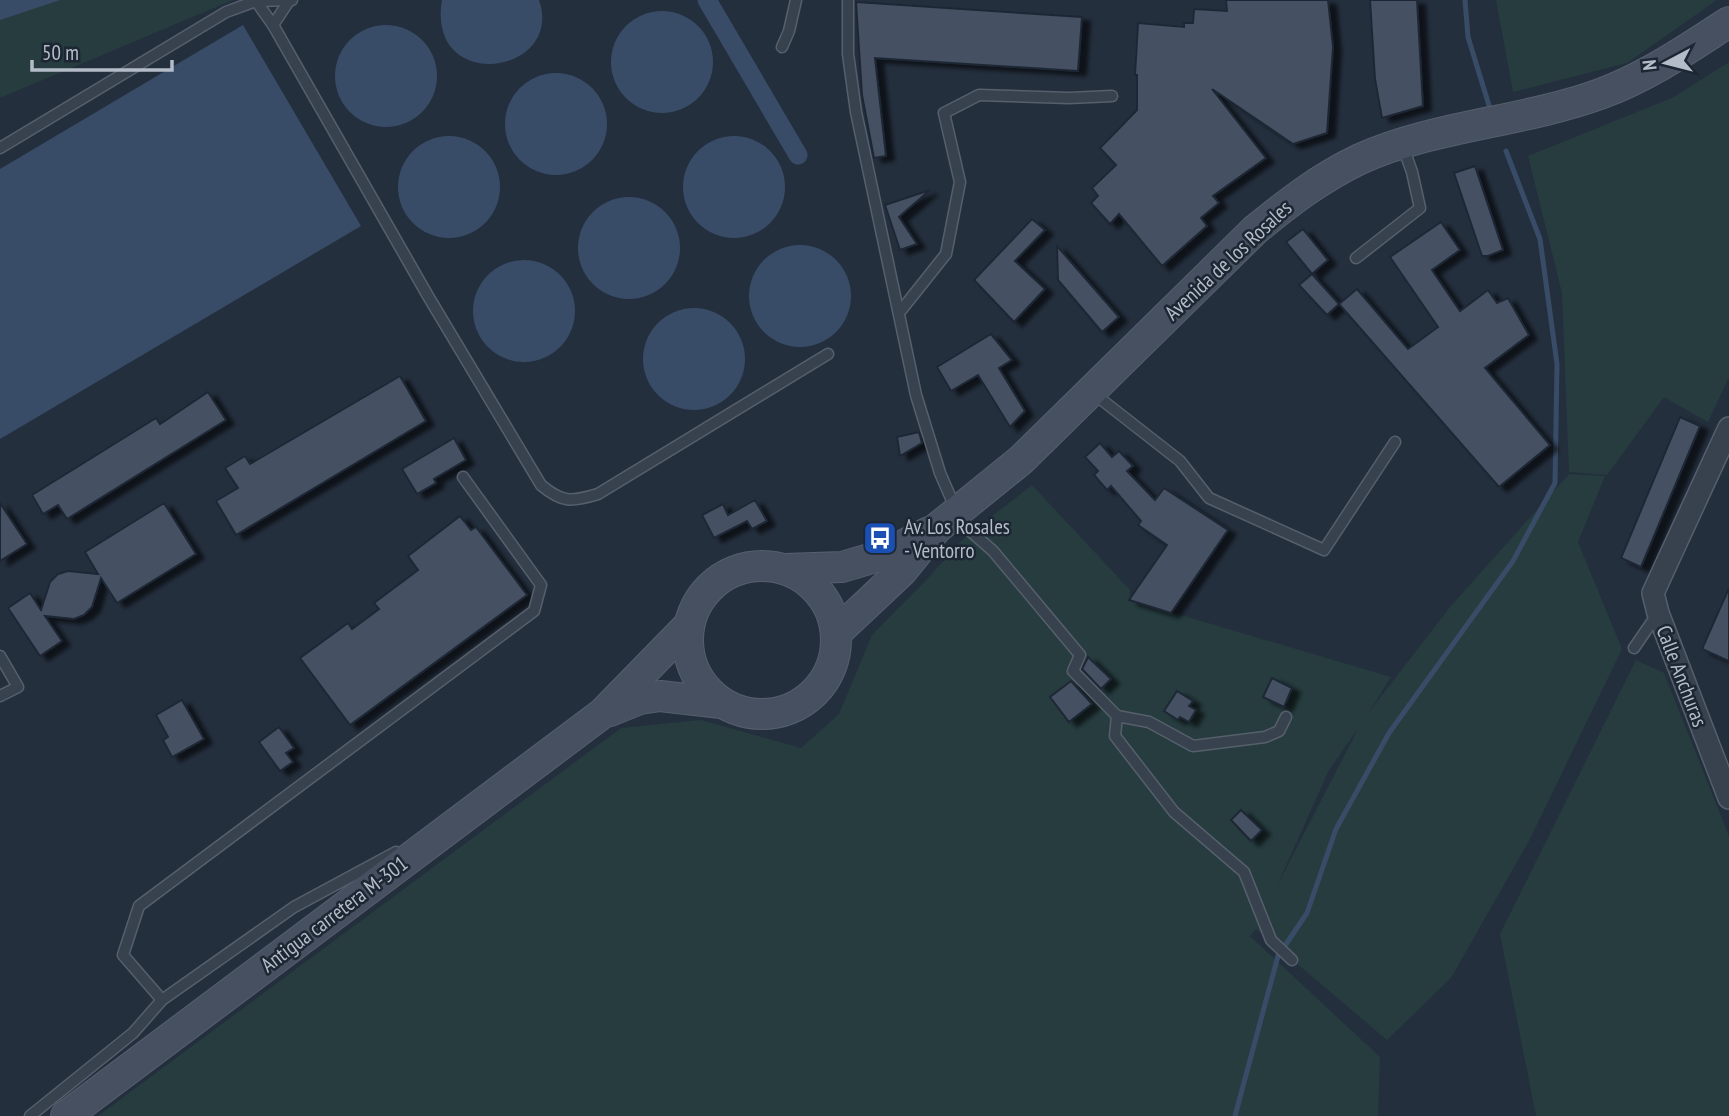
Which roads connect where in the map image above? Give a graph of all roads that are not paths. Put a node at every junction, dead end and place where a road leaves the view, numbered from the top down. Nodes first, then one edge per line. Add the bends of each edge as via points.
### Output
1 (290, 0) edge
2 (796, 0) edge
3 (848, 0) edge
4 (256, 1) edge
5 (1729, 22) edge
6 (272, 25) junction
7 (782, 47) dead end
8 (1112, 96) dead end
9 (1402, 144) junction
10 (0, 148) edge
11 (1356, 258) dead end
12 (899, 313) junction
13 (828, 354) dead end
14 (1091, 391) junction
15 (1729, 428) edge
16 (1395, 442) dead end
17 (463, 477) dead end
18 (947, 520) junction
19 (786, 569) junction
20 (1655, 603) junction
21 (688, 626) junction
22 (836, 633) junction
23 (1634, 648) dead end
24 (0, 656) edge
25 (0, 696) edge
26 (721, 703) junction
27 (603, 713) junction
28 (1117, 716) junction
29 (1286, 717) dead end
30 (1729, 798) edge
31 (464, 816) junction
32 (1292, 960) dead end
33 (162, 1000) junction
34 (30, 1116) edge
35 (66, 1116) edge

1 - 4 lane
1 - 6 lane
2 - 7 lane
3 - 12 lane via 848,54 856,112
4 - 6 lane
4 - 10 lane via 226,12
5 - 9 street, Avenida de los Rosales via 1661,66 1598,95
6 - 13 lane via 534,474 556,498 577,500 598,494
8 - 12 lane via 979,95 944,113 960,182 946,254
9 - 11 lane via 1420,208
9 - 14 street, Avenida de los Rosales via 1362,158 1288,202
12 - 18 lane via 916,395 940,473
14 - 16 lane via 1180,461 1209,498 1324,550
14 - 18 street, Avenida de los Rosales via 1021,460
15 - 20 street
17 - 33 lane via 541,585 534,611 139,906 123,955
18 - 19 street, Avenida de los Rosales via 886,554 842,567
18 - 22 street, Avenida de los Rosales via 902,571
18 - 28 lane via 968,529 993,551 1080,655 1073,671
19 - 21 street via 760,565 735,570 713,583 697,602
19 - 22 street via 805,578 820,593
20 - 23 lane
20 - 30 street, Calle Anchuras
21 - 26 street via 687,649 693,670 704,689
21 - 27 street, Antigua carretera M-301
22 - 26 street via 835,657 826,679 800,704 767,715 743,713
24 - 25 lane via 18,687
26 - 27 street, Antigua carretera M-301 via 660,696
27 - 31 street, Antigua carretera M-301
28 - 29 lane via 1149,722 1193,746 1265,737 1279,731
28 - 32 lane via 1115,736 1174,812 1244,872 1271,940
31 - 33 lane via 294,907
31 - 35 street, Antigua carretera M-301
33 - 34 lane via 133,1032

